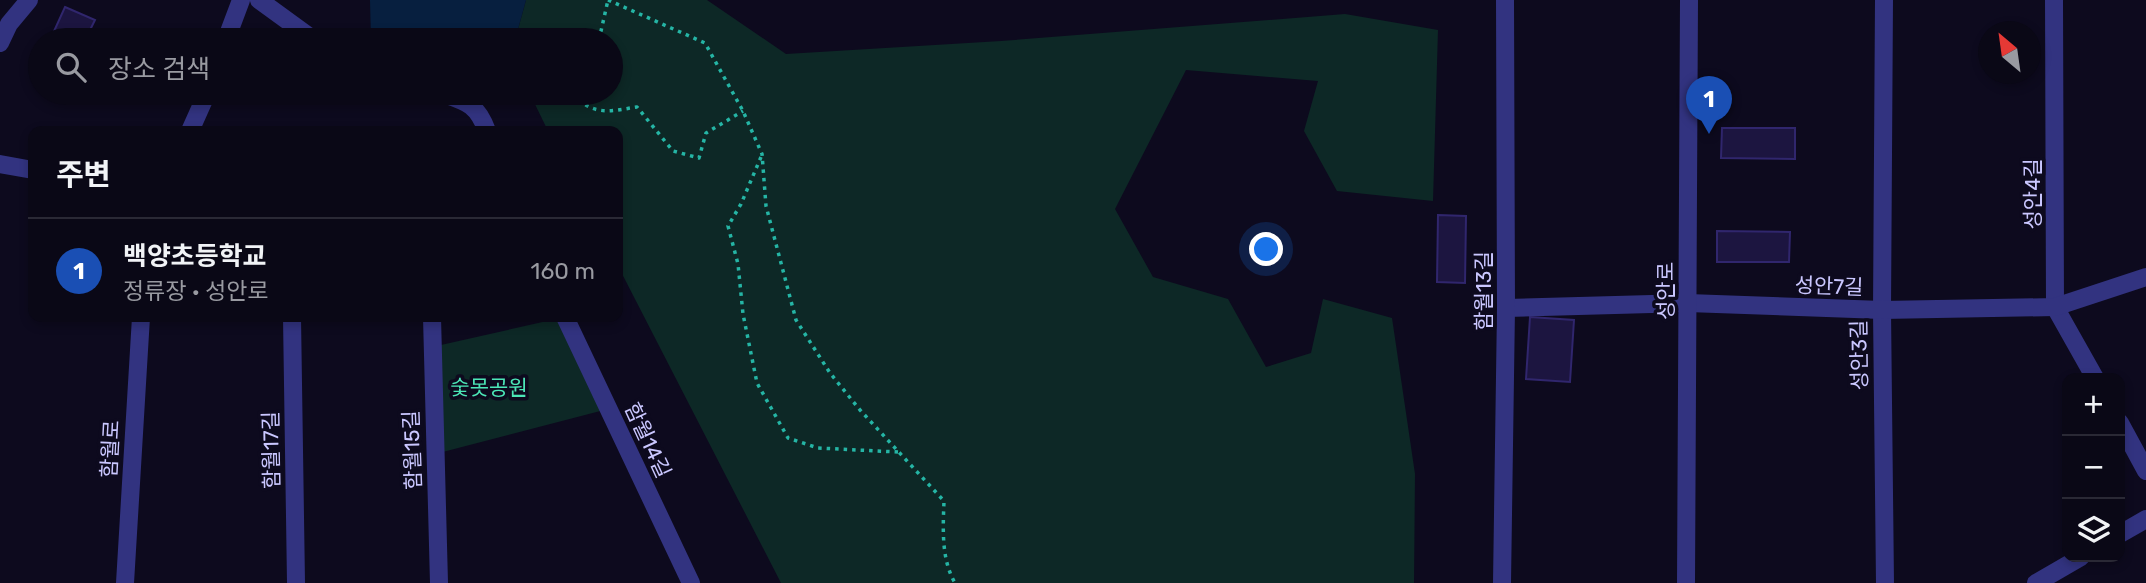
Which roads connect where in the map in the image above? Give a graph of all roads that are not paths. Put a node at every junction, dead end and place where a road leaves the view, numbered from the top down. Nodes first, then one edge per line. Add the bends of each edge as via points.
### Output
1 (29, 0) edge
2 (241, 0) edge
3 (259, 0) edge
4 (1505, 0) edge
5 (1689, 0) edge
6 (1884, 0) edge
7 (2054, 0) edge
8 (230, 28) edge
9 (298, 28) edge
10 (0, 43) edge
11 (202, 105) edge
12 (469, 105) edge
13 (192, 126) edge
14 (484, 126) edge
15 (0, 164) edge
16 (28, 169) edge
17 (2146, 277) edge
18 (1688, 303) junction
19 (1506, 307) junction
20 (2055, 307) junction
21 (1882, 310) junction
22 (141, 322) edge
23 (292, 322) edge
24 (432, 322) edge
25 (567, 322) edge
26 (2092, 373) edge
27 (2125, 432) edge
28 (2146, 471) edge
29 (2146, 519) edge
30 (2125, 531) edge
31 (2072, 562) edge
32 (125, 583) edge
33 (296, 583) edge
34 (439, 583) edge
35 (691, 583) edge
36 (1502, 583) edge
37 (1686, 583) edge
38 (1885, 583) edge
39 (2036, 583) edge

1 - 10 street
2 - 8 street
3 - 9 street
4 - 19 street, 함월13길
5 - 18 street, 성안로
6 - 21 street, 성안3길
7 - 20 street, 성안4길
11 - 13 street
12 - 14 street via 480,114
15 - 16 street
17 - 20 street, 성안7길
18 - 19 street, 성안7길
18 - 21 street, 성안7길
18 - 37 street, 성안로
19 - 36 street, 함월13길
20 - 21 street, 성안7길
20 - 26 street, 성안4길
21 - 38 street, 성안3길
22 - 32 street, 함월로
23 - 33 street, 함월17길
24 - 34 street, 함월15길
25 - 35 street, 함월14길
27 - 28 street
29 - 30 street
31 - 39 street

